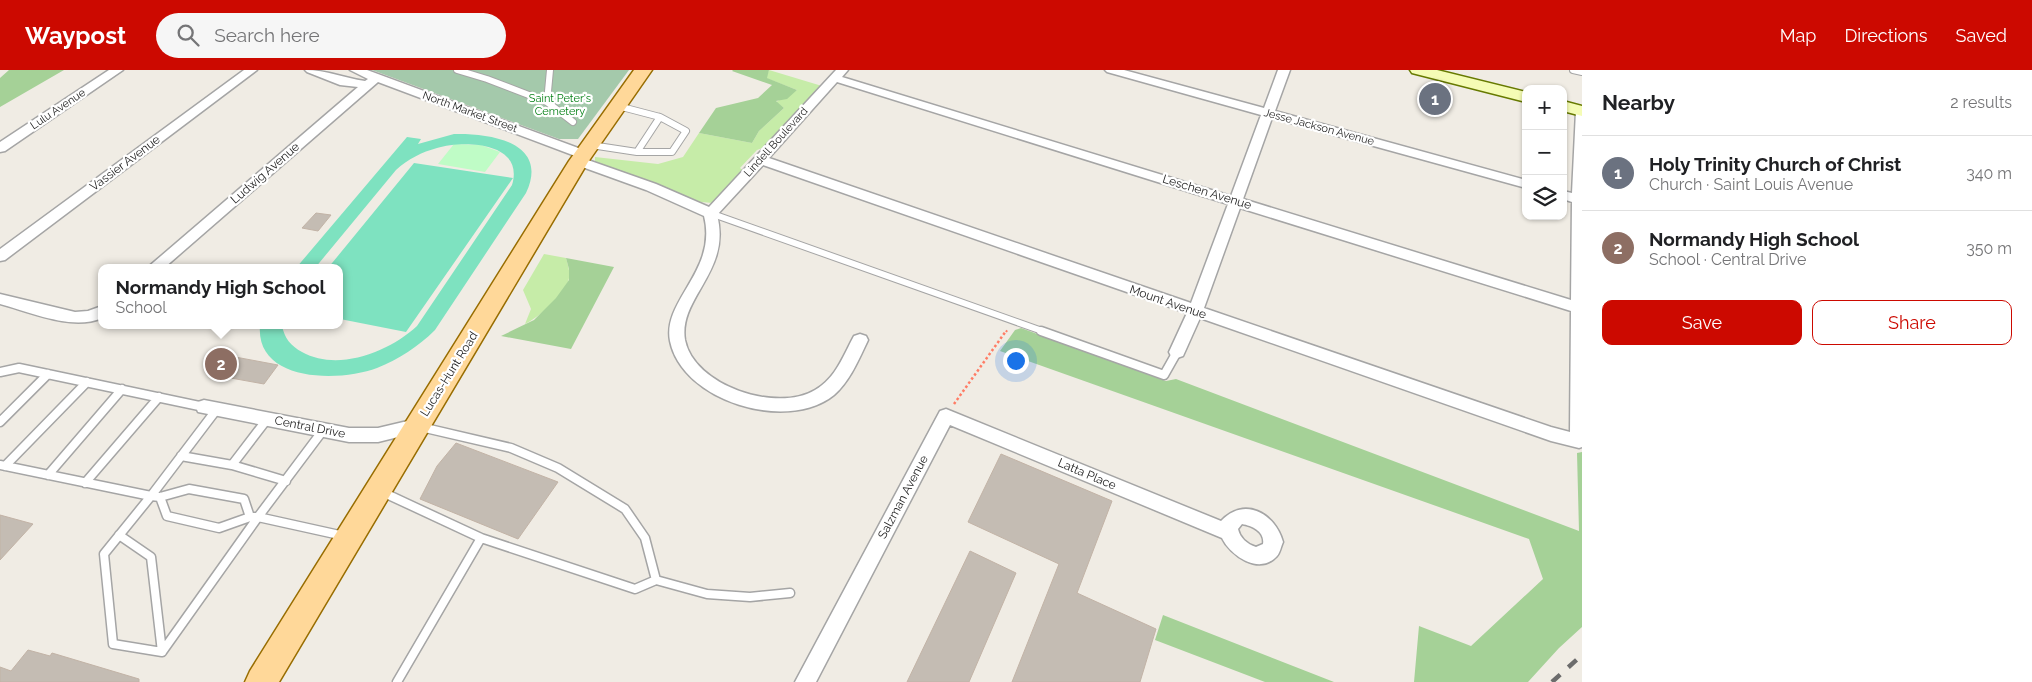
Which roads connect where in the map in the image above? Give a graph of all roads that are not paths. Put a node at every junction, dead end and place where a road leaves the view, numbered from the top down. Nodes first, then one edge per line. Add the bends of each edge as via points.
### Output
1 (117, 70) edge
2 (250, 70) edge
3 (311, 70) edge
4 (356, 70) edge
5 (457, 70) edge
6 (550, 70) edge
7 (644, 70) edge
8 (1111, 70) edge
9 (1284, 70) edge
10 (1418, 70) edge
11 (1573, 70) edge
12 (1437, 72) edge
13 (1582, 72) edge
14 (838, 74) edge
15 (372, 81) junction
16 (1522, 96) edge
17 (547, 102) junction
18 (618, 106) junction
19 (1567, 107) edge
20 (1582, 111) edge
21 (1267, 113) junction
22 (660, 117) junction
23 (573, 122) dead end
24 (0, 148) edge
25 (636, 152) junction
26 (585, 154) junction
27 (759, 160) junction
28 (1522, 183) edge
29 (1567, 196) edge
30 (1580, 199) junction
31 (1236, 201) junction
32 (710, 213) junction
33 (0, 256) edge
34 (159, 264) edge
35 (0, 299) edge
36 (1580, 308) junction
37 (1195, 312) junction
38 (96, 315) edge
39 (860, 340) dead end
40 (1177, 352) joint
41 (0, 372) edge
42 (48, 374) junction
43 (87, 382) junction
44 (122, 389) junction
45 (159, 397) junction
46 (210, 408) junction
47 (946, 416) joint
48 (268, 418) junction
49 (0, 422) edge
50 (416, 426) junction
51 (324, 429) junction
52 (181, 456) junction
53 (232, 465) junction
54 (3, 466) edge
55 (48, 475) junction
56 (286, 481) junction
57 (86, 483) junction
58 (377, 490) junction
59 (155, 496) junction
60 (254, 517) junction
61 (1228, 532) dead end
62 (119, 535) junction
63 (348, 537) junction
64 (481, 538) junction
65 (656, 580) junction
66 (790, 593) dead end
67 (162, 652) junction
68 (261, 682) edge
69 (397, 682) edge
70 (805, 682) edge

1 - 24 street, Lulu Avenue
2 - 33 street, Vassier Avenue
3 - 15 street via 344,82
4 - 15 street, North Market Street
5 - 17 lane
6 - 17 lane
7 - 18 main road, Lucas-Hunt Road
8 - 21 street, Jesse Jackson Avenue
9 - 21 street
10 - 12 street
11 - 13 lane
12 - 16 street
14 - 27 street, Lindell Boulevard
14 - 31 street, Leschen Avenue
15 - 26 street, North Market Street
15 - 34 street, Ludwig Avenue
17 - 23 lane
18 - 22 lane
18 - 26 main road, Lucas-Hunt Road
19 - 20 street
20 - 30 street
21 - 28 street, Jesse Jackson Avenue
21 - 31 street
22 - 25 lane
22 - 25 lane via 686,131 672,152
25 - 26 lane
26 - 32 street, North Market Street
26 - 50 main road, Lucas-Hunt Road
27 - 32 street, Lindell Boulevard
27 - 37 street, Mount Avenue
29 - 30 street
30 - 36 street
31 - 36 street, Leschen Avenue
31 - 37 street
32 - 39 street via 715,233 710,254 703,274 687,299 677,338 683,358 717,389 755,402 780,406 804,403 823,394 837,381
32 - 40 lane via 1164,375
35 - 38 street via 75,318
36 - 37 street, Mount Avenue via 1579,441
37 - 40 street
41 - 42 lane via 19,368
42 - 43 lane
42 - 49 lane
43 - 44 lane
43 - 54 lane
44 - 45 lane
44 - 55 lane
45 - 46 lane
45 - 57 lane
46 - 48 street, Central Drive
46 - 52 lane
47 - 61 street, Latta Place
47 - 70 street, Salzman Avenue
48 - 51 street, Central Drive
48 - 53 lane
50 - 51 street, Central Drive via 378,435 349,435
50 - 58 main road, Lucas-Hunt Road
50 - 65 lane via 511,448 558,468 625,509 645,538
51 - 56 lane
52 - 53 lane
52 - 59 lane
53 - 56 lane
54 - 55 lane
55 - 57 lane
56 - 60 lane
57 - 59 lane
58 - 63 main road, Lucas-Hunt Road
58 - 64 lane
59 - 60 lane via 189,488 244,499
59 - 60 lane via 167,516 219,528
59 - 62 lane
60 - 63 lane
60 - 67 lane
62 - 67 lane via 151,557
62 - 67 lane via 104,554 113,644
63 - 68 main road, Lucas-Hunt Road
64 - 65 lane via 635,589
64 - 69 lane
65 - 66 lane via 707,594 750,597

